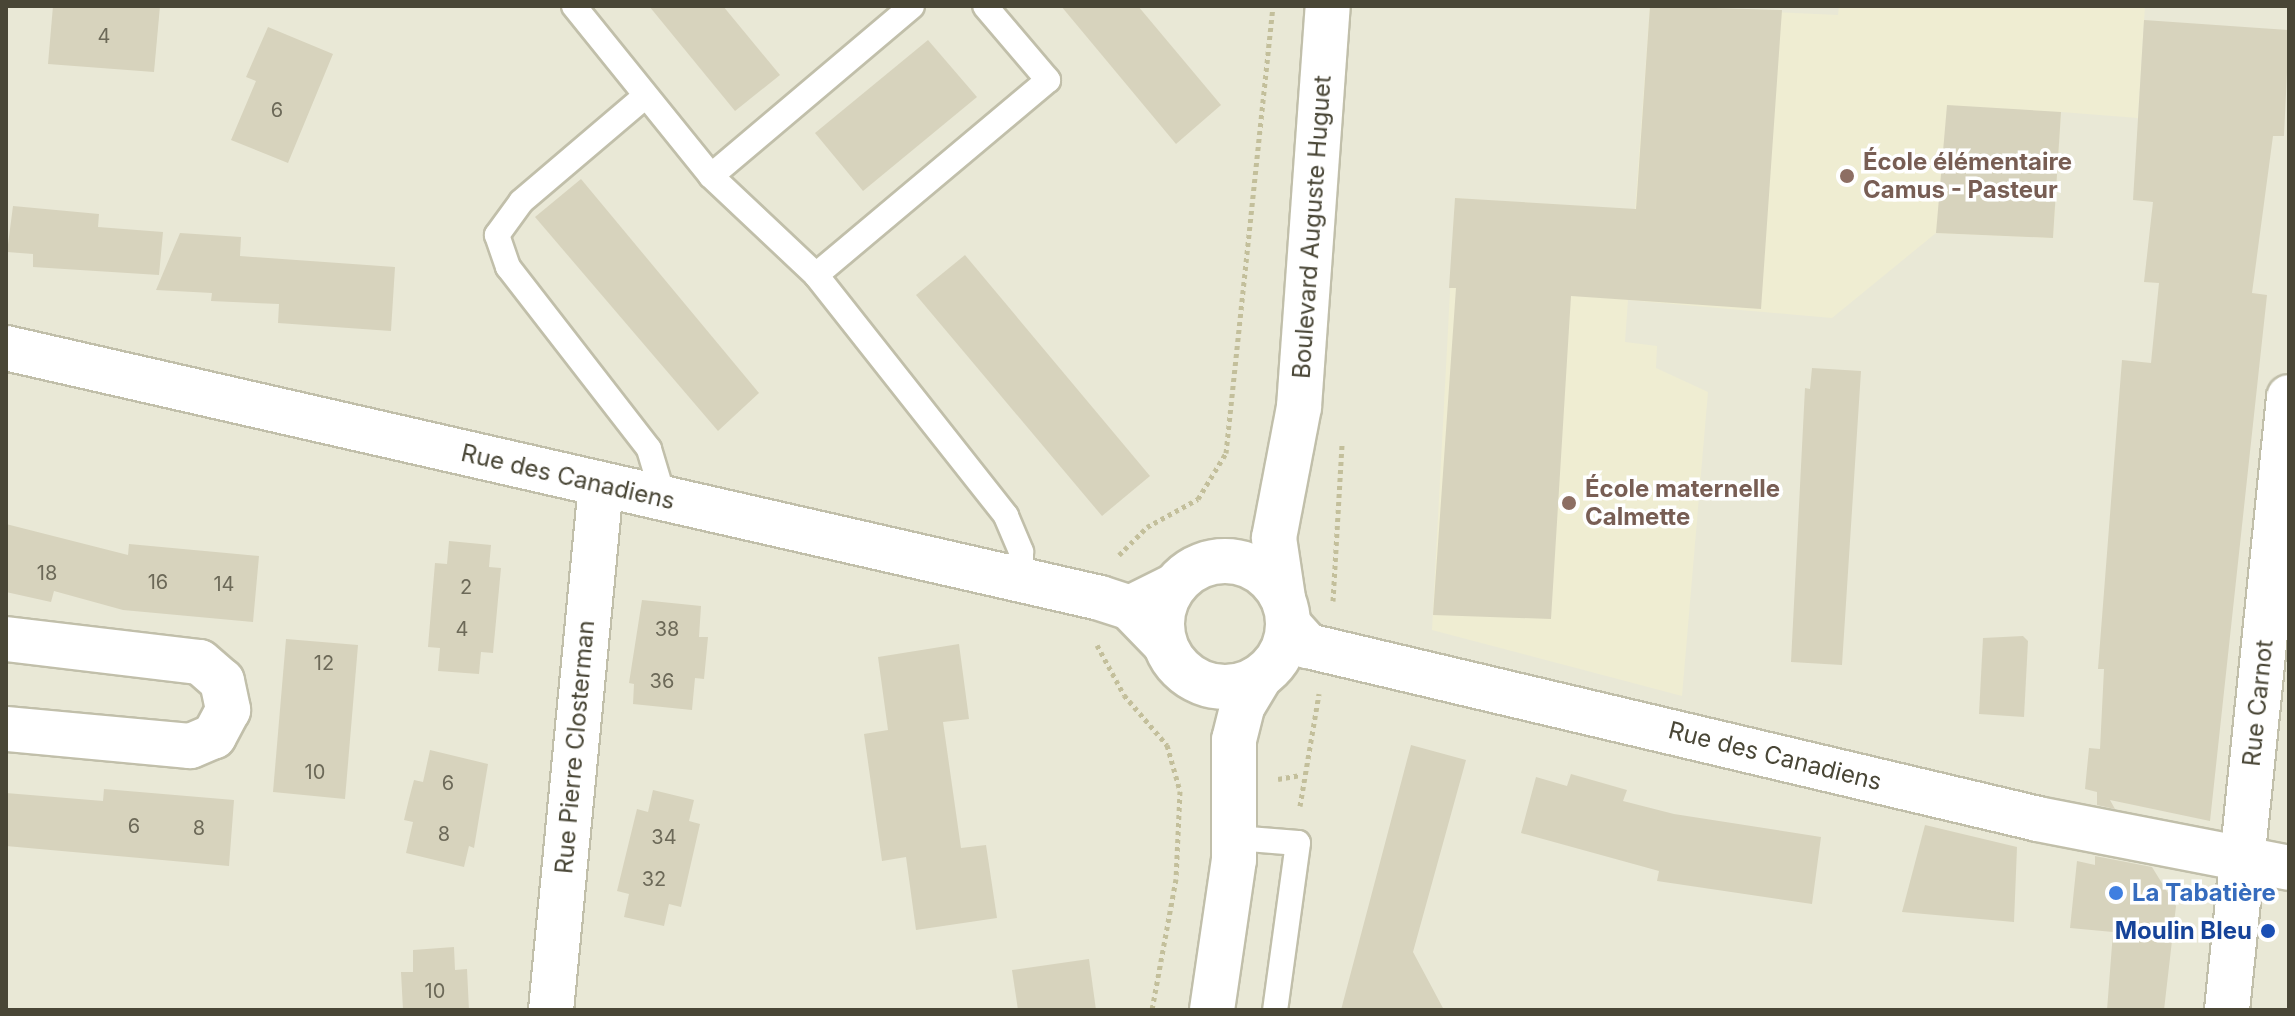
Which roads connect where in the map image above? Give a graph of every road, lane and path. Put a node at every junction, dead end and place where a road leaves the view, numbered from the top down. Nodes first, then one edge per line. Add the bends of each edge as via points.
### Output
1 (574, 6) edge
2 (912, 6) edge
3 (985, 6) edge
4 (1273, 6) edge
5 (1328, 6) edge
6 (643, 98) junction
7 (711, 176) junction
8 (816, 275) junction
9 (6, 348) edge
10 (2289, 397) edge
11 (1294, 447) junction
12 (601, 485) junction
13 (664, 499) junction
14 (1021, 578) junction
15 (1183, 578) junction
16 (1115, 603) junction
17 (6, 639) edge
18 (1290, 643) junction
19 (1168, 651) junction
20 (6, 729) edge
21 (1234, 788) junction
22 (1236, 838) junction
23 (1298, 843) junction
24 (2243, 860) junction
25 (2289, 868) edge
26 (551, 1010) edge
27 (1152, 1010) edge
28 (1212, 1010) edge
29 (1275, 1010) edge
30 (2227, 1010) edge

1 - 6 lane
2 - 7 lane
3 - 8 lane via 1048,80
4 - 16 path via 1226,453 1198,499 1132,539
5 - 11 street, Boulevard Auguste Huguet
6 - 7 lane
6 - 13 lane via 521,202 497,235 508,267 649,449
7 - 8 lane
8 - 14 lane via 1006,516 1021,552
9 - 12 street, Rue des Canadiens
10 - 24 street, Rue Carnot
11 - 15 street, Boulevard Auguste Huguet via 1251,521
11 - 18 street, Boulevard Auguste Huguet via 1274,538
12 - 13 street, Rue des Canadiens
12 - 26 street, Rue Pierre Closterman
13 - 14 street, Rue des Canadiens
14 - 16 street, Rue des Canadiens
15 - 16 street
15 - 18 street via 1217,561 1244,563 1267,576
15 - 19 street via 1162,615
16 - 19 street
16 - 27 path via 1099,653 1124,695 1167,745 1180,791 1177,868
17 - 20 street via 200,662 222,681 228,710 214,736 190,746
18 - 19 street via 1217,687 1191,678
18 - 21 street via 1239,717
18 - 23 path via 1301,775
18 - 24 street, Rue des Canadiens via 2038,819
19 - 21 street
21 - 22 street
22 - 23 lane
22 - 28 street
23 - 29 lane
24 - 25 street, Rue des Canadiens
24 - 30 street, Rue Carnot

